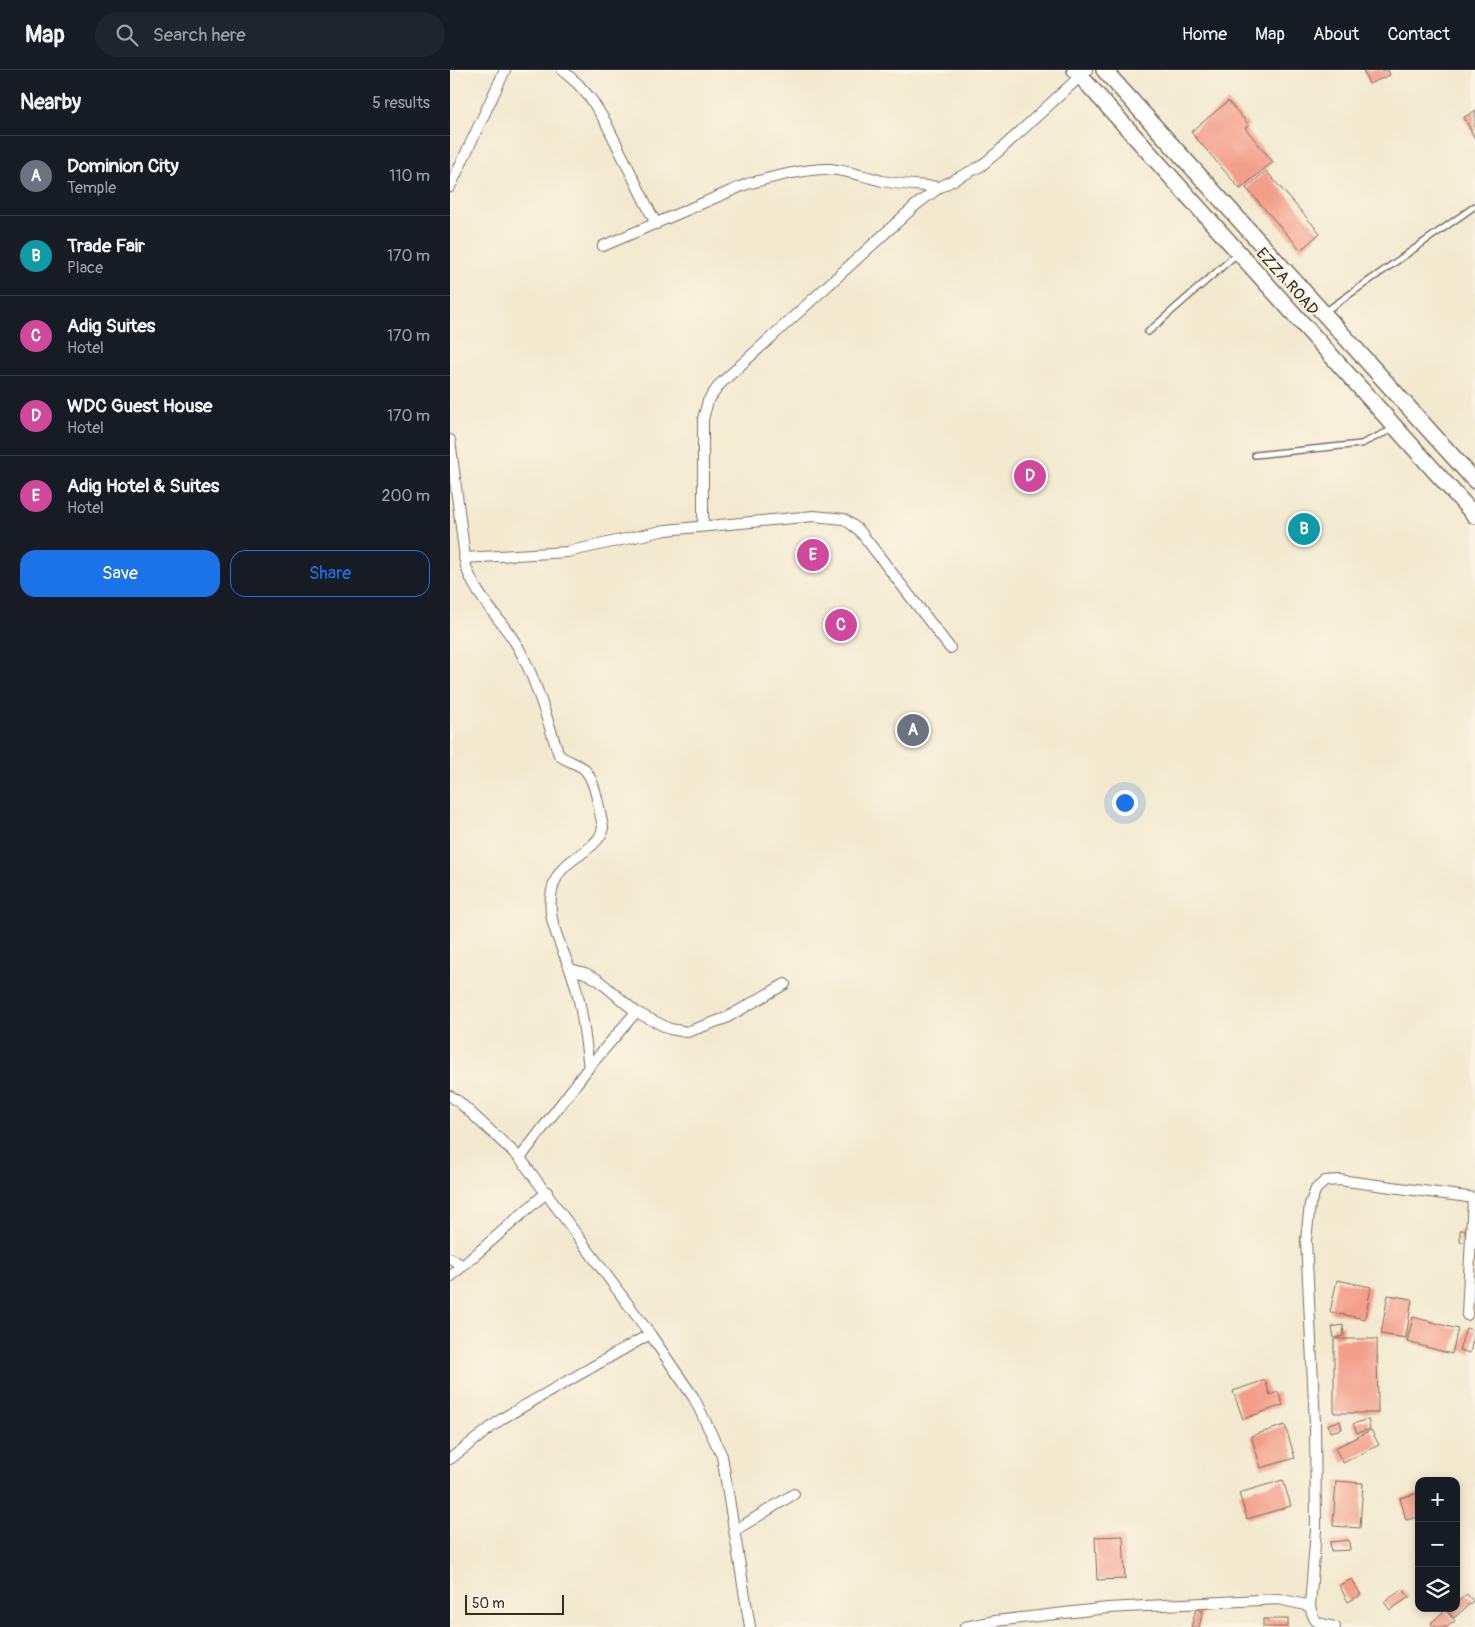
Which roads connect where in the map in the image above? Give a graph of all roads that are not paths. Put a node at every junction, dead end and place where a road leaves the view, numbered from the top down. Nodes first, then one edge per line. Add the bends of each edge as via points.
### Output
1 (506, 70) edge
2 (562, 70) edge
3 (1104, 70) edge
4 (1081, 72) edge
5 (450, 187) edge
6 (940, 187) junction
7 (1475, 206) edge
8 (656, 224) junction
9 (603, 246) dead end
10 (1239, 253) junction
11 (1324, 313) junction
12 (1148, 332) dead end
13 (1395, 427) junction
14 (450, 440) edge
15 (1255, 455) dead end
16 (1475, 481) edge
17 (1475, 516) edge
18 (703, 525) junction
19 (464, 558) junction
20 (950, 648) dead end
21 (570, 969) junction
22 (785, 984) dead end
23 (636, 1012) junction
24 (589, 1067) junction
25 (450, 1096) edge
26 (520, 1158) junction
27 (547, 1192) junction
28 (1474, 1198) edge
29 (450, 1258) edge
30 (463, 1266) junction
31 (450, 1277) edge
32 (1467, 1315) dead end
33 (650, 1334) junction
34 (450, 1459) edge
35 (794, 1494) dead end
36 (734, 1531) junction
37 (1310, 1606) junction
38 (750, 1627) edge
39 (965, 1627) edge
40 (1335, 1627) edge

1 - 5 street
2 - 8 street via 591,99 605,121
3 - 11 main road, EZZA ROAD
4 - 6 street via 981,166
4 - 10 main road, EZZA ROAD
6 - 8 street via 902,184 828,169 812,170 747,184
6 - 18 street via 916,205 720,384 708,402 703,419
7 - 11 lane
8 - 9 street
10 - 12 lane
10 - 13 main road, EZZA ROAD
11 - 16 main road, EZZA ROAD
13 - 15 lane via 1361,444
13 - 17 main road, EZZA ROAD
14 - 19 street
18 - 19 street via 567,552
18 - 20 street via 814,516 844,520 859,530
19 - 21 street via 477,593 519,648 540,697 559,756 582,767 593,783 602,834 598,841 564,866 556,879 551,900 552,922
21 - 23 street via 597,979
21 - 24 street via 581,1011
22 - 23 street via 726,1018 687,1032 670,1029
23 - 24 street
24 - 26 street
25 - 26 street
26 - 27 street
27 - 30 street
27 - 33 street
28 - 32 street
28 - 37 street via 1339,1180 1325,1182 1316,1189 1310,1204 1306,1240 1315,1423 1316,1520
29 - 30 street
30 - 31 street
33 - 34 street via 502,1418
33 - 36 street via 694,1398 722,1456
35 - 36 street
36 - 38 street
37 - 39 street via 1279,1599 1108,1608
37 - 40 street via 1318,1624

